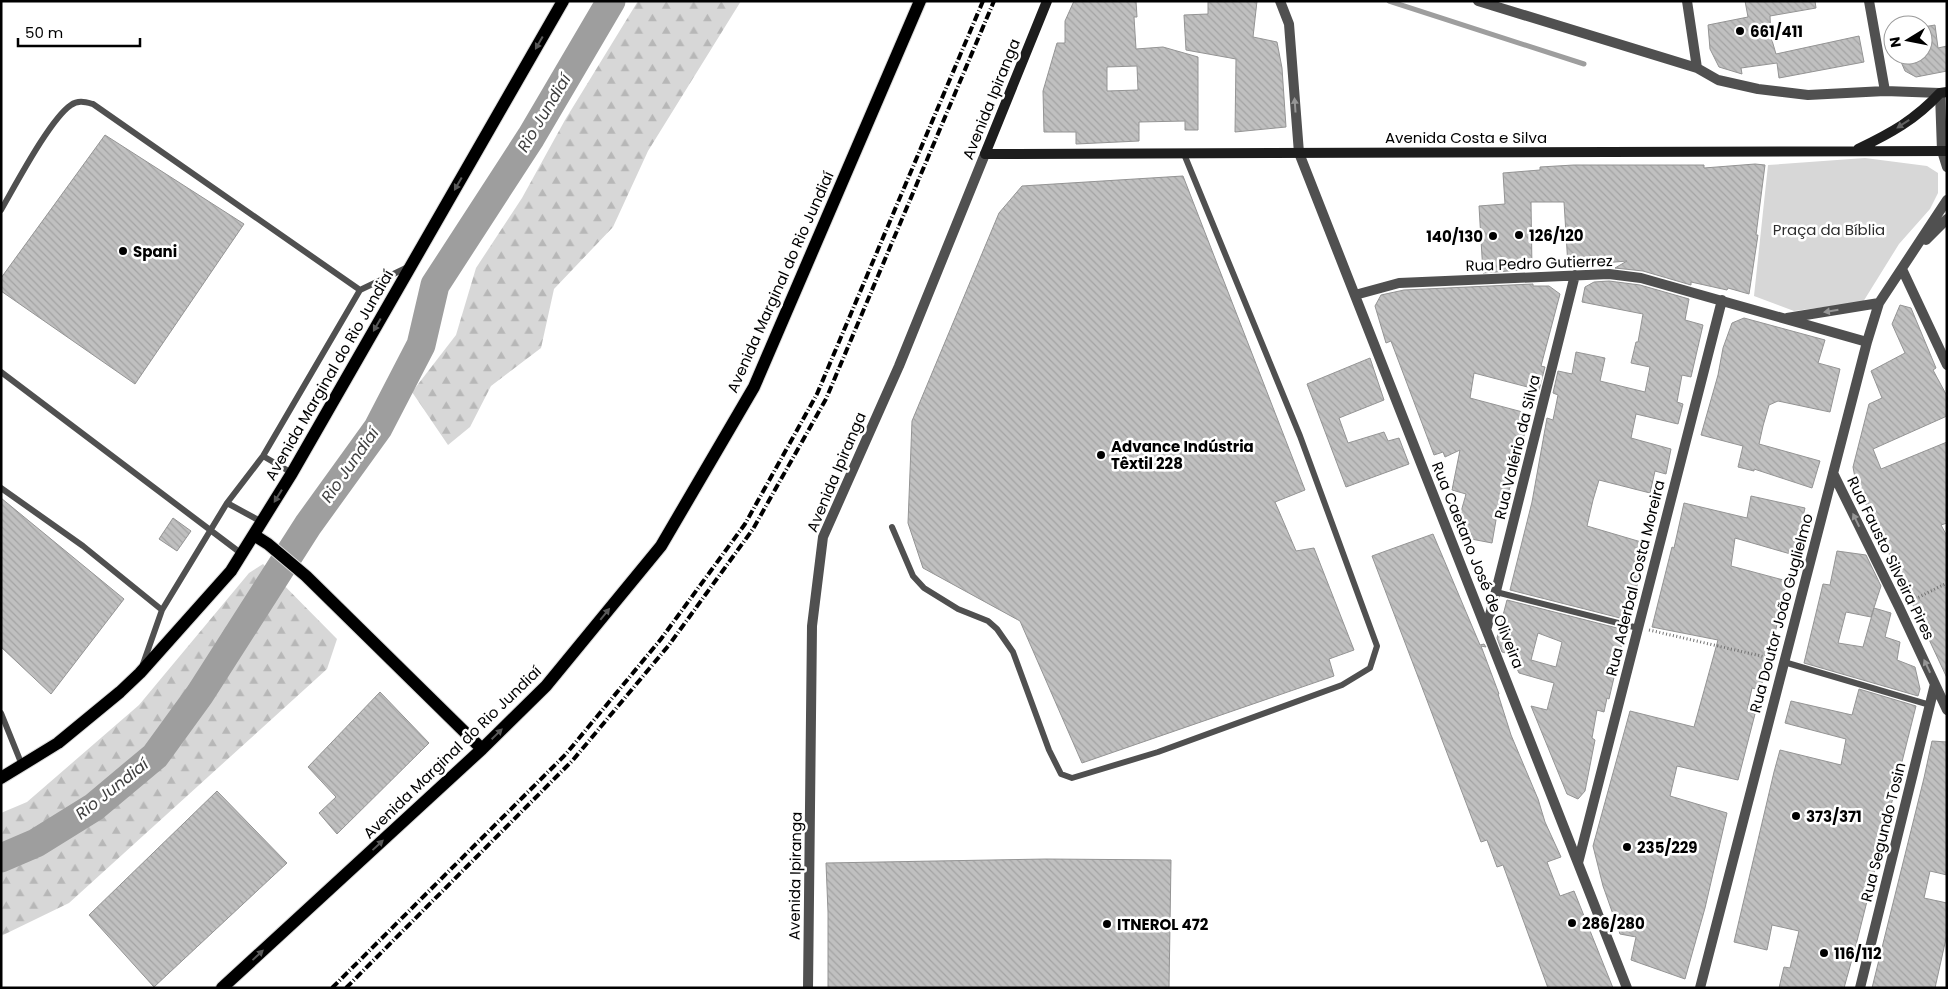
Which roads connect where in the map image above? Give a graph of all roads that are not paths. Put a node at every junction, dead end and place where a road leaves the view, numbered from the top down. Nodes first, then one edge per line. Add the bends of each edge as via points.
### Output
1 (563, 1) edge
2 (920, 1) edge
3 (1047, 1) edge
4 (1280, 1) edge
5 (1478, 1) edge
6 (1687, 1) edge
7 (1869, 1) edge
8 (1697, 68) junction
9 (1885, 92) junction
10 (1943, 93) edge
11 (1855, 150) junction
12 (1944, 151) edge
13 (1299, 153) junction
14 (985, 154) junction
15 (1184, 154) junction
16 (1947, 167) edge
17 (1947, 200) edge
18 (1, 210) edge
19 (1947, 219) edge
20 (1911, 254) junction
21 (410, 266) junction
22 (1902, 269) junction
23 (1576, 275) junction
24 (360, 290) junction
25 (1355, 295) junction
26 (1722, 300) junction
27 (1879, 304) junction
28 (1784, 318) junction
29 (1867, 342) junction
30 (1947, 365) edge
31 (1, 372) edge
32 (263, 456) junction
33 (292, 473) junction
34 (1833, 473) junction
35 (1, 488) edge
36 (227, 503) junction
37 (262, 522) junction
38 (892, 527) dead end
39 (210, 530) junction
40 (254, 535) junction
41 (242, 554) junction
42 (1496, 592) junction
43 (162, 610) junction
44 (1487, 627) junction
45 (1638, 628) junction
46 (1784, 662) junction
47 (140, 673) junction
48 (1935, 684) junction
49 (1930, 705) junction
50 (1947, 710) edge
51 (1, 713) edge
52 (482, 749) junction
53 (22, 765) junction
54 (1, 778) edge
55 (1578, 863) junction
56 (222, 988) edge
57 (808, 988) edge
58 (1627, 988) edge
59 (1700, 988) edge
60 (1860, 988) edge

1 -> 21 main road, Avenida Marginal do Rio Jundiaí
52 -> 2 main road, Avenida Marginal do Rio Jundiaí via 546,686 661,546 754,387
3 - 14 main road, Avenida Ipiranga
13 -> 4 street, Rua Caetano José de Oliveira via 1289,24
5 - 8 street
6 - 8 street
7 - 9 street
8 - 9 street via 1718,80 1758,89 1808,94
9 - 10 street
10 -> 11 main road via 1922,112 1885,136
10 - 12 street
11 - 12 main road, Avenida Costa e Silva
11 - 13 main road, Avenida Costa e Silva
12 - 16 street
13 - 15 main road, Avenida Costa e Silva
13 - 25 street, Rua Caetano José de Oliveira
14 - 15 main road, Avenida Costa e Silva
14 - 57 street, Avenida Ipiranga via 899,366 823,537 812,626
15 - 38 lane via 1300,436 1377,646 1370,668 1342,685 1158,752 1072,778 1061,774 1049,750 1013,652 988,621 958,609 924,588 913,576
17 - 20 street, Rua Doutor João Guglielmo
18 - 24 lane via 57,120 79,101 93,104
19 - 20 street, Rua Doutor João Guglielmo
20 - 22 street, Rua Doutor João Guglielmo
21 - 24 lane
21 -> 33 main road, Avenida Marginal do Rio Jundiaí
22 - 27 street, Rua Doutor João Guglielmo
22 - 30 street
23 - 25 street, Rua Pedro Gutierrez via 1399,283
23 - 26 street, Rua Pedro Gutierrez via 1609,274 1641,278
23 - 42 street, Rua Valério da Silva
24 - 32 lane
25 - 44 street, Rua Caetano José de Oliveira
26 - 28 street, Rua Pedro Gutierrez
26 - 45 street, Rua Aderbal Costa Moreira
27 -> 28 street
27 - 29 street, Rua Doutor João Guglielmo
28 - 29 street, Rua Pedro Gutierrez
29 - 34 street, Rua Doutor João Guglielmo
31 - 39 lane
32 - 33 lane
32 - 36 lane
33 -> 37 main road, Avenida Marginal do Rio Jundiaí
34 - 46 street, Rua Doutor João Guglielmo
48 -> 34 street, Rua Fausto Silveira Pires
35 - 43 lane via 83,546
36 - 37 lane
36 - 39 lane
37 - 40 main road, Avenida Marginal do Rio Jundiaí
39 - 41 lane
39 - 43 lane
40 - 41 main road, Avenida Marginal do Rio Jundiaí
40 - 52 main road via 306,576
41 - 47 main road, Avenida Marginal do Rio Jundiaí via 231,571
42 - 44 street, Rua Valério da Silva
42 - 45 lane
43 - 47 lane
44 - 55 street, Rua Caetano José de Oliveira
45 - 55 street, Rua Aderbal Costa Moreira
46 - 49 lane
46 - 59 street, Rua Doutor João Guglielmo
47 - 53 main road, Avenida Marginal do Rio Jundiaí via 58,742
48 - 49 street, Rua Segundo Tosin
48 - 50 street, Rua Fausto Silveira Pires
49 - 60 street, Rua Segundo Tosin
51 - 53 lane
56 -> 52 main road, Avenida Marginal do Rio Jundiaí
53 - 54 main road, Avenida Marginal do Rio Jundiaí
55 - 58 street, Rua Caetano José de Oliveira

